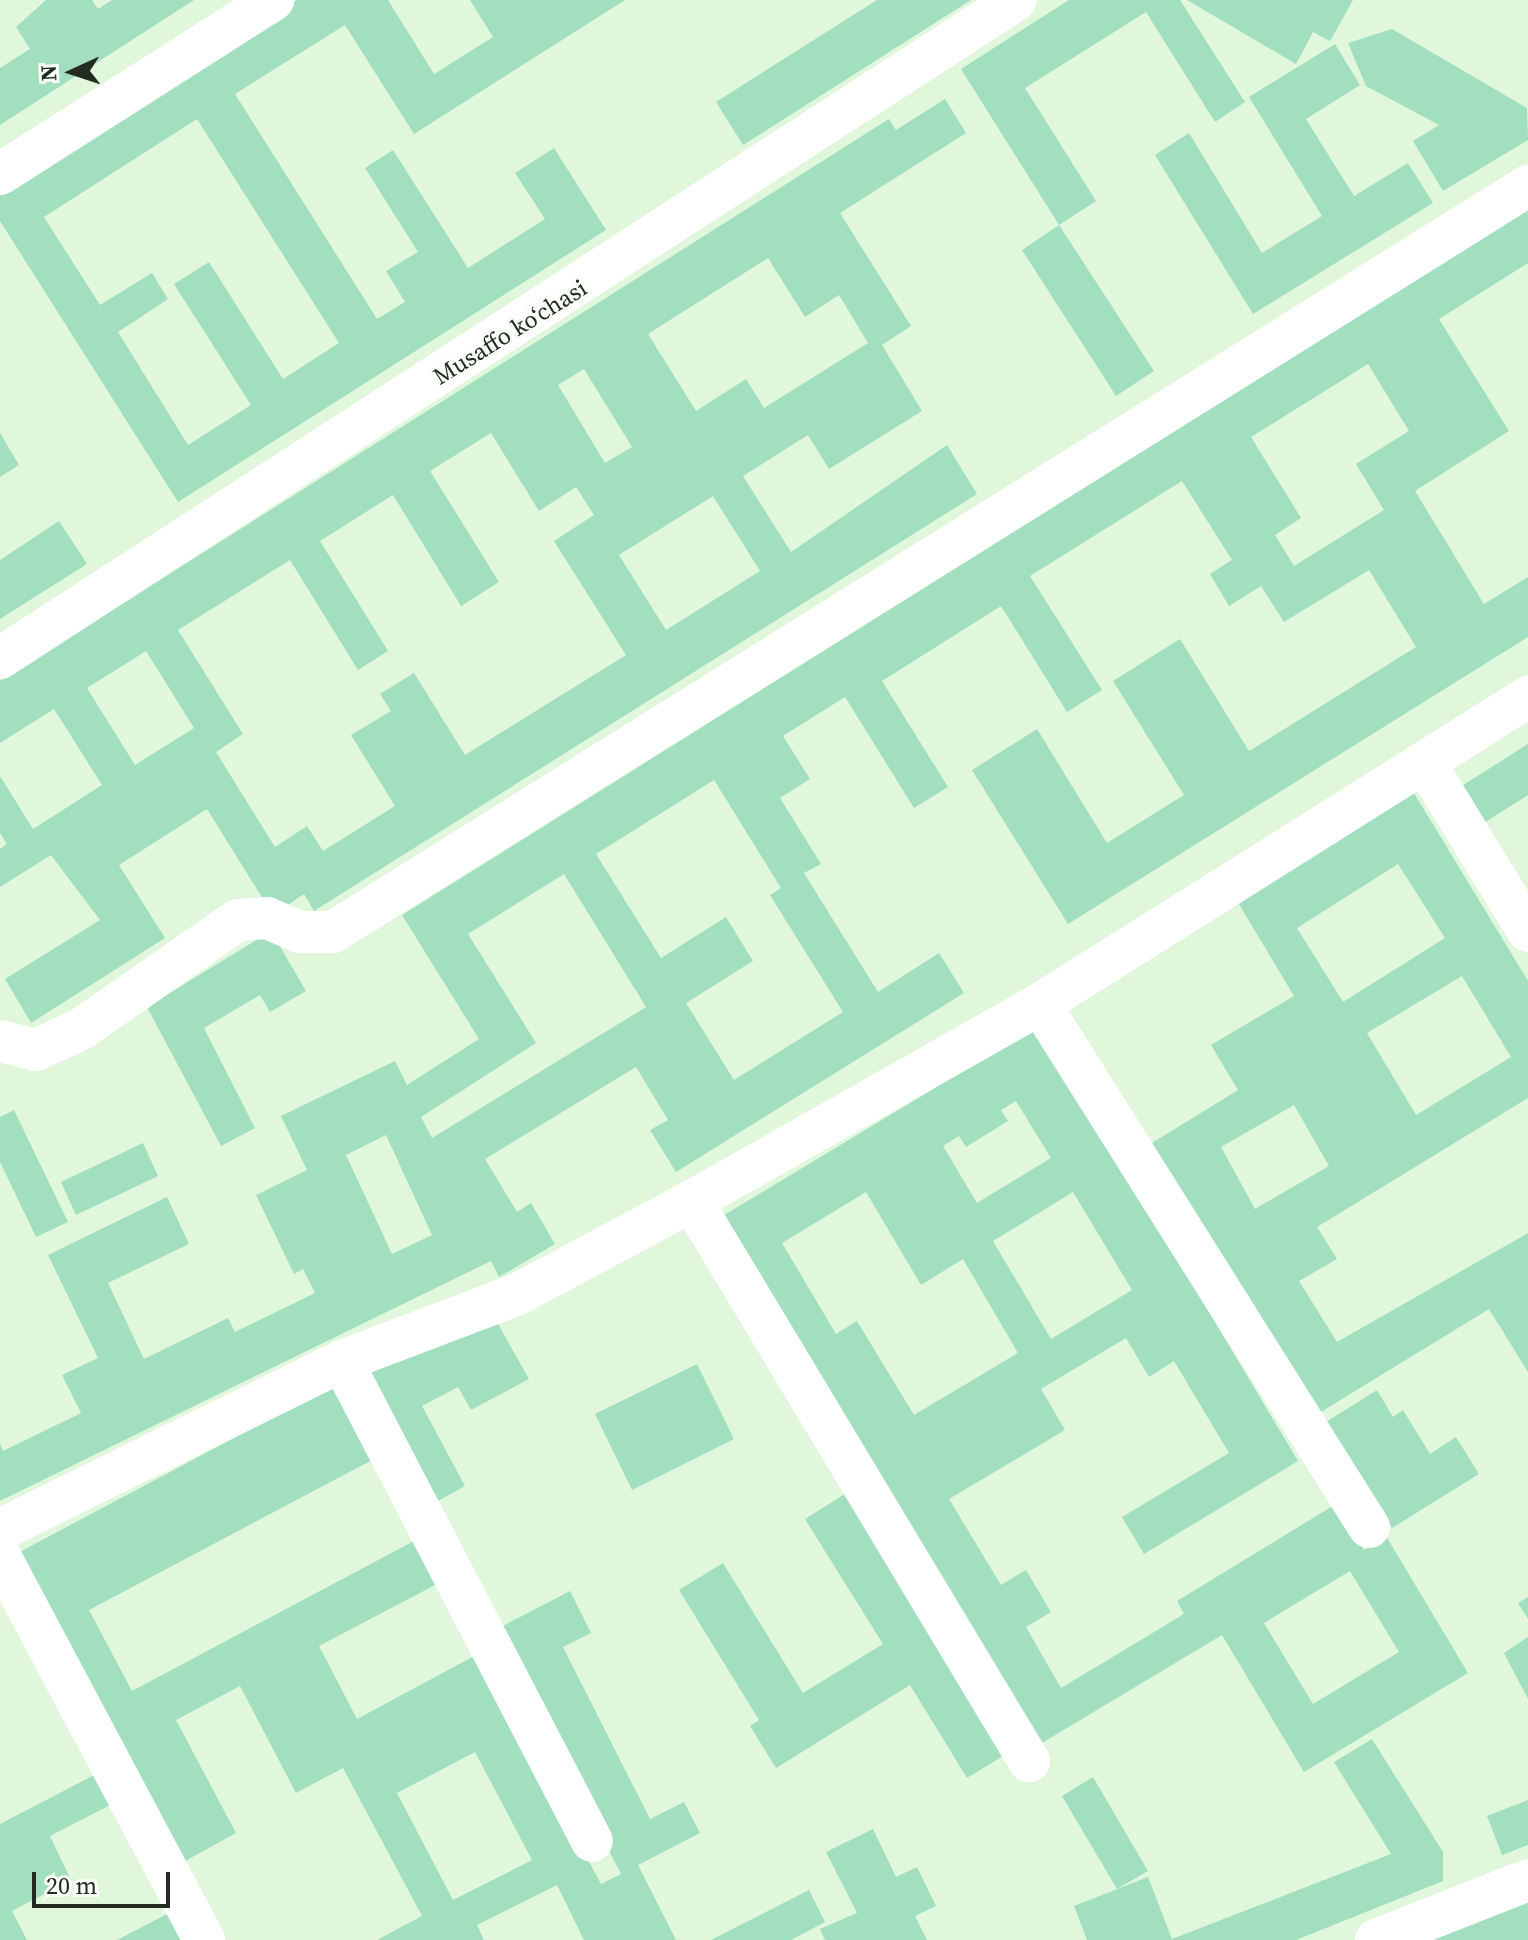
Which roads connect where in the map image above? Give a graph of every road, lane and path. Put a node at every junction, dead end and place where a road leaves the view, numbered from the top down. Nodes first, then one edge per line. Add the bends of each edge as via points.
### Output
1 (273, 0) edge
2 (1016, 0) edge
3 (0, 174) edge
4 (1528, 186) edge
5 (0, 658) edge
6 (1528, 697) edge
7 (1425, 763) junction
8 (1528, 931) edge
9 (1040, 1004) junction
10 (0, 1041) edge
11 (692, 1201) junction
12 (342, 1361) junction
13 (1369, 1527) dead end
14 (0, 1530) edge
15 (0, 1556) edge
16 (1029, 1761) dead end
17 (592, 1841) dead end
18 (1528, 1880) edge
19 (204, 1940) edge
20 (1376, 1940) edge

1 - 3 street
2 - 5 street, Musaffo koʻchasi
4 - 10 street via 333,932 300,932 267,918 238,920 81,1029 36,1050
6 - 7 street
7 - 8 street
7 - 9 street
9 - 11 street
9 - 13 street
11 - 12 street via 516,1295
11 - 16 street
12 - 14 street
12 - 17 street
15 - 19 street
18 - 20 street

